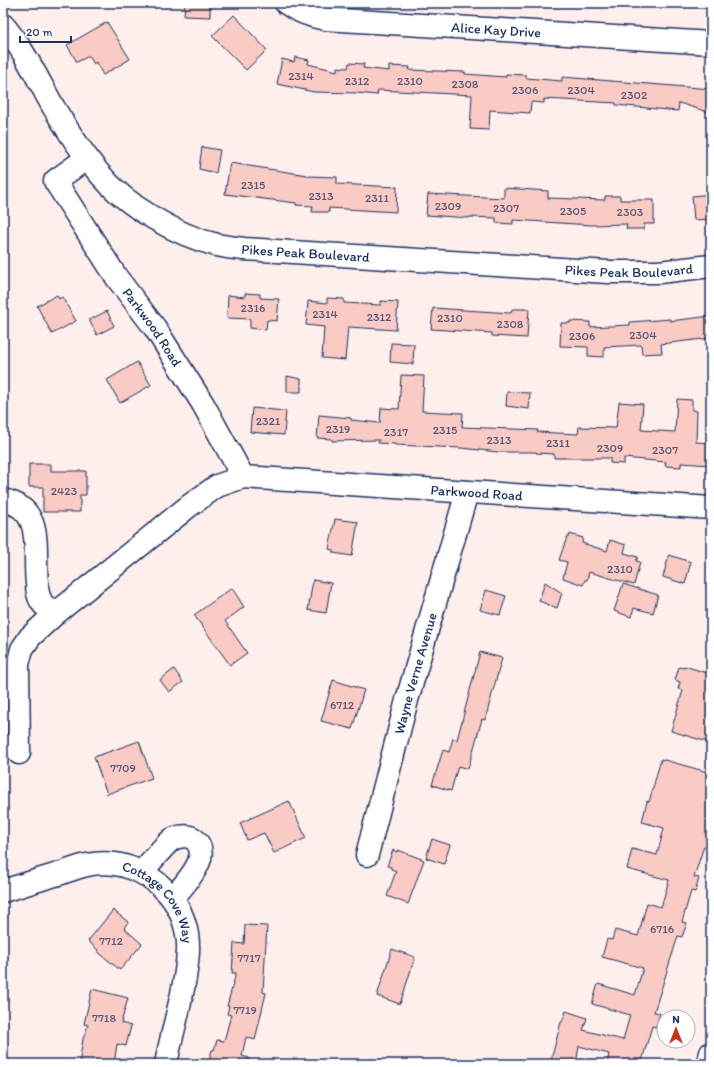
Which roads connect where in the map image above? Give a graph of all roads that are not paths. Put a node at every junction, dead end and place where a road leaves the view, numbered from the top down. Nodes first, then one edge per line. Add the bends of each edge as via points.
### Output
1 (286, 3) edge
2 (3, 25) edge
3 (711, 43) edge
4 (87, 158) junction
5 (711, 266) edge
6 (243, 477) junction
7 (467, 492) junction
8 (3, 500) edge
9 (711, 508) edge
10 (55, 614) junction
11 (19, 753) dead end
12 (367, 855) dead end
13 (142, 872) junction
14 (3, 891) edge
15 (173, 898) junction
16 (711, 1053) edge
17 (166, 1064) edge
18 (708, 1064) edge

1 - 3 street, Alice Kay Drive via 295,10 325,19
2 - 4 street, Pikes Peak Boulevard
4 - 5 street, Pikes Peak Boulevard via 115,190 148,214 195,238 218,245 280,252 608,272 659,272
4 - 6 street, Parkwood Road via 55,181 117,278 159,334 203,404
6 - 7 street, Parkwood Road
6 - 10 street, Parkwood Road via 217,486 195,502
7 - 9 street, Parkwood Road
7 - 12 street, Wayne Verne Avenue
8 - 10 street via 21,507 35,528 38,594 41,602
10 - 11 street, Parkwood Road via 30,637 22,649 18,664
13 - 14 street, Cottage Cove Way via 106,863 87,865
13 - 15 street, Cottage Cove Way via 158,882
13 - 15 street via 172,839 183,836 193,838 200,848 200,860 197,868
15 - 17 street, Cottage Cove Way via 187,933 188,950 182,1000
16 - 18 street

